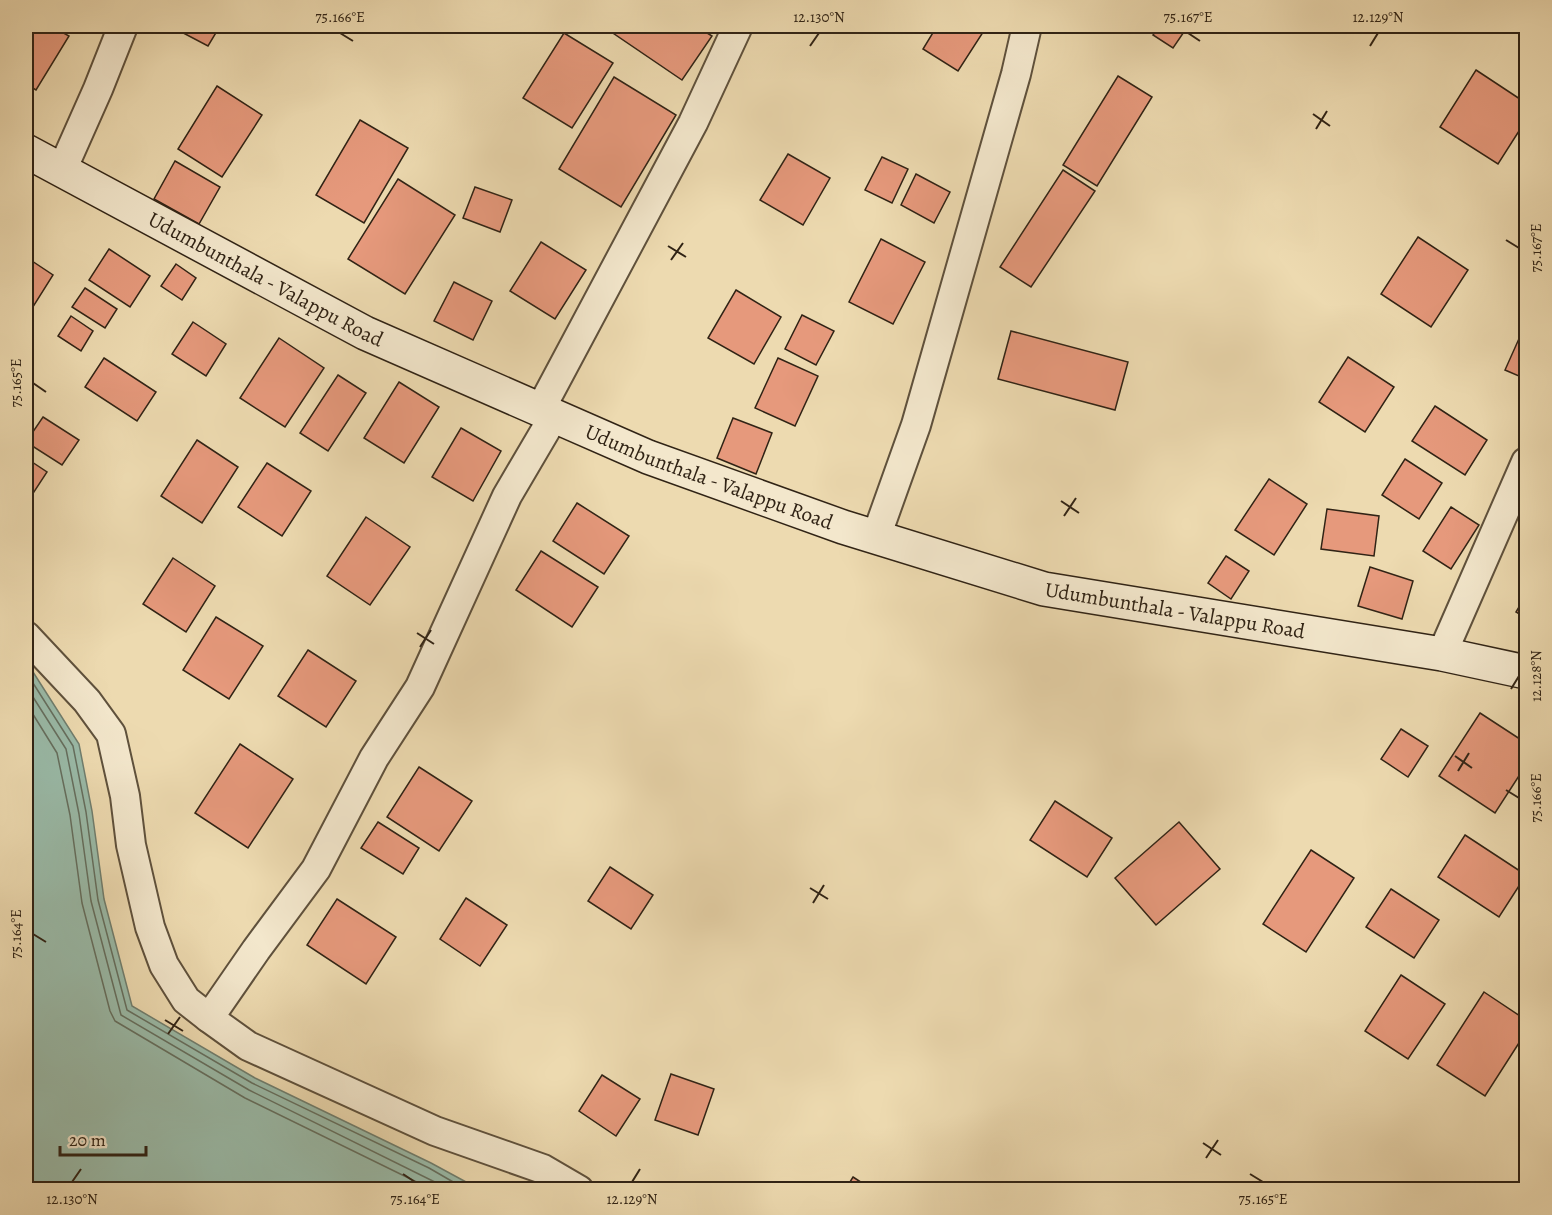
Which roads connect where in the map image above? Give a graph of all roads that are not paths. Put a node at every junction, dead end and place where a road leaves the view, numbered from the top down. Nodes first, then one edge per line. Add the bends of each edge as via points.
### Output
1 (123, 26) edge
2 (738, 26) edge
3 (1027, 26) edge
4 (26, 152) edge
5 (62, 170) junction
6 (547, 413) junction
7 (1527, 462) edge
8 (876, 537) junction
9 (26, 636) edge
10 (1442, 654) junction
11 (1527, 672) edge
12 (209, 1018) junction
13 (579, 1190) edge

1 - 5 street
2 - 6 street
3 - 8 street via 916,425
4 - 5 main road, Udumbunthala - Valappu Road
5 - 6 main road, Udumbunthala - Valappu Road via 365,333
6 - 8 main road, Udumbunthala - Valappu Road via 648,458
6 - 12 street via 420,687 374,758 316,869
7 - 10 street
8 - 10 main road, Udumbunthala - Valappu Road via 1044,589
9 - 12 street via 87,701 111,734 150,927 164,965 186,1000
10 - 11 main road, Udumbunthala - Valappu Road
12 - 13 street via 248,1046 435,1131 543,1169

